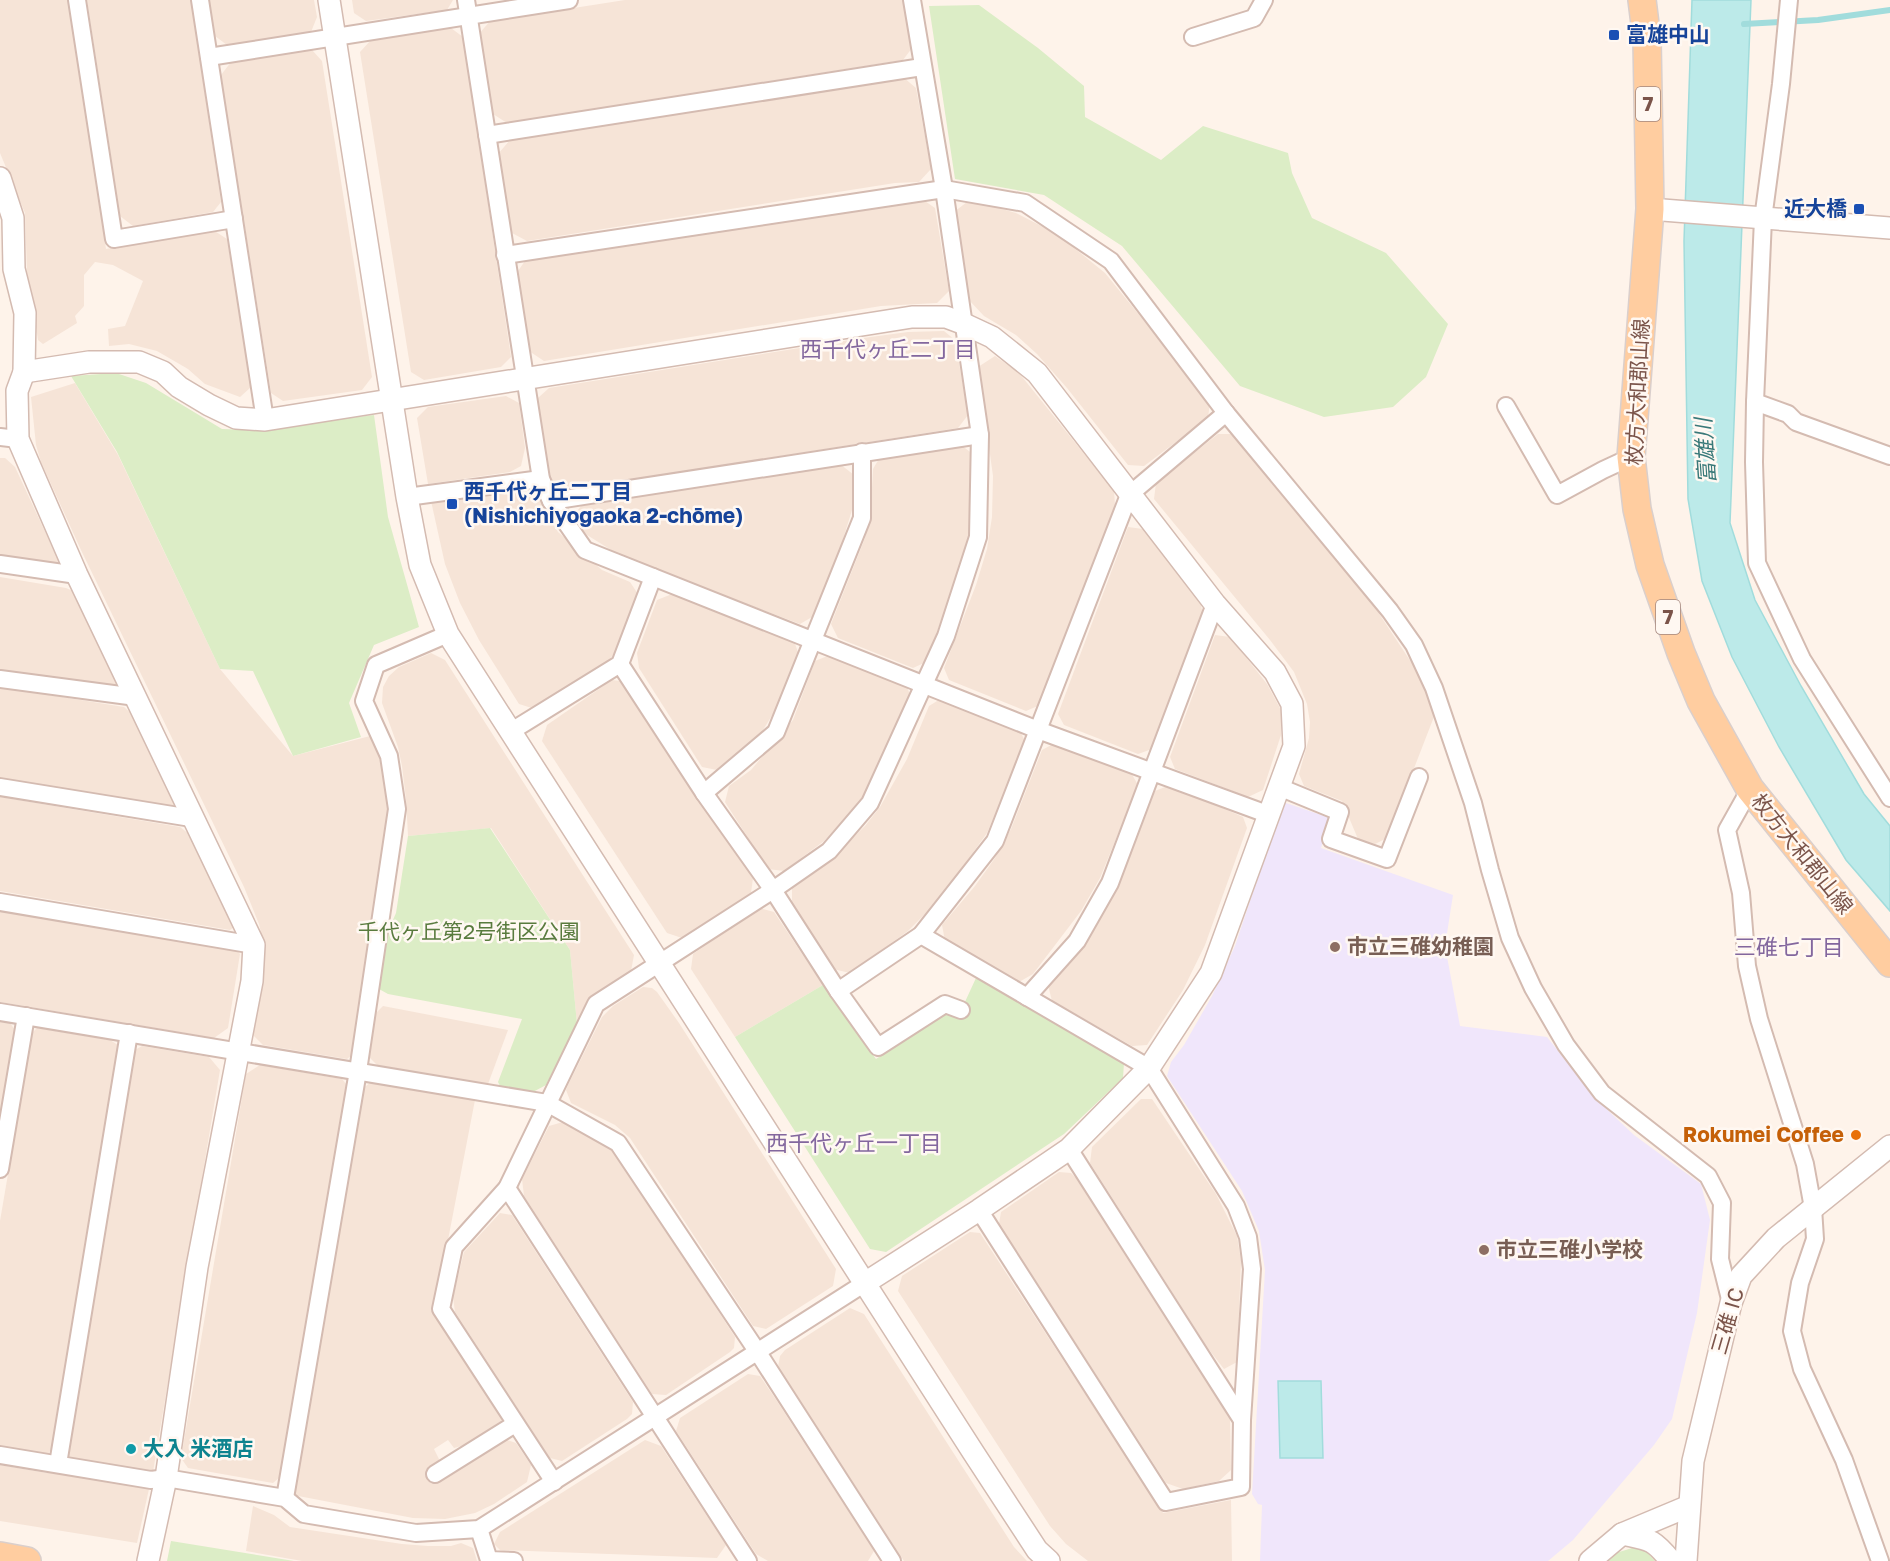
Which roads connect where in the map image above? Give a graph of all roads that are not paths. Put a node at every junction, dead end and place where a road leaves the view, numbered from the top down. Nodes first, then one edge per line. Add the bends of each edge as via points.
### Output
1 (77, 0) edge
2 (200, 0) edge
3 (330, 0) edge
4 (569, 0) edge
5 (912, 0) edge
6 (1264, 0) edge
7 (1641, 0) edge
8 (1789, 0) edge
9 (467, 8) edge
10 (335, 37) junction
11 (1193, 37) dead end
12 (209, 57) junction
13 (922, 67) junction
14 (487, 135) junction
15 (1, 182) edge
16 (944, 189) junction
17 (1650, 209) junction
18 (1753, 218) junction
19 (234, 219) junction
20 (1890, 228) edge
21 (505, 255) junction
22 (962, 323) junction
23 (24, 372) junction
24 (525, 379) junction
25 (392, 400) junction
26 (1755, 402) junction
27 (1506, 406) dead end
28 (1226, 412) junction
29 (265, 420) junction
30 (980, 435) junction
31 (9, 438) edge
32 (862, 452) junction
33 (1890, 456) edge
34 (1631, 457) junction
35 (541, 478) junction
36 (1129, 495) junction
37 (407, 497) junction
38 (551, 501) junction
39 (0, 564) edge
40 (78, 575) junction
41 (653, 577) junction
42 (1215, 604) junction
43 (448, 634) junction
44 (813, 641) junction
45 (620, 664) junction
46 (0, 679) edge
47 (924, 685) junction
48 (136, 697) junction
49 (1038, 730) junction
50 (510, 732) junction
51 (1150, 773) junction
52 (1419, 777) dead end
53 (0, 787) edge
54 (1279, 788) junction
55 (1750, 789) junction
56 (704, 793) junction
57 (1890, 798) edge
58 (1267, 814) junction
59 (191, 818) junction
60 (773, 890) junction
61 (0, 902) edge
62 (921, 934) junction
63 (254, 945) junction
64 (659, 963) junction
65 (1890, 963) edge
66 (838, 991) junction
67 (1027, 997) junction
68 (961, 1010) dead end
69 (0, 1012) edge
70 (26, 1016) junction
71 (129, 1033) junction
72 (238, 1052) junction
73 (1149, 1068) junction
74 (358, 1071) junction
75 (548, 1103) junction
76 (1890, 1146) edge
77 (1069, 1149) junction
78 (0, 1169) edge
79 (507, 1188) junction
80 (1813, 1208) junction
81 (979, 1210) junction
82 (865, 1283) junction
83 (1731, 1303) junction
84 (757, 1351) junction
85 (655, 1416) junction
86 (1242, 1420) junction
87 (515, 1424) junction
88 (0, 1455) edge
89 (58, 1464) junction
90 (435, 1474) dead end
91 (166, 1478) junction
92 (554, 1482) junction
93 (285, 1498) junction
94 (1689, 1506) junction
95 (479, 1529) junction
96 (1622, 1534) junction
97 (149, 1554) edge
98 (0, 1556) edge
99 (27, 1561) edge
100 (514, 1561) edge
101 (748, 1561) edge
102 (892, 1561) edge
103 (1048, 1561) edge
104 (1590, 1561) edge
105 (1671, 1561) edge
106 (1686, 1561) edge
107 (1880, 1561) edge

1 - 19 street via 114,239
2 - 12 street
3 - 10 street
4 - 9 street
5 - 13 street
6 - 11 street via 1254,18
7 - 17 main road, 枚方大和郡山線 / 7 via 1647,40
8 - 18 street via 1781,84
9 - 10 street
9 - 14 street
10 - 12 street
10 - 25 street
12 - 19 street
13 - 14 street
13 - 16 street
14 - 21 street
15 - 23 street via 13,218 14,269 26,313
16 - 21 street
16 - 22 street
16 - 28 street via 1025,203 1111,261
17 - 18 street
17 - 34 main road, 枚方大和郡山線 / 7
18 - 20 street
18 - 26 street
19 - 29 street
21 - 24 street
22 - 24 street via 946,317 912,317
22 - 30 street
22 - 36 street via 992,337 1037,373
23 - 29 street via 89,362 140,362 236,418
23 - 31 street
24 - 25 street
24 - 35 street
25 - 29 street
25 - 37 street
26 - 33 street via 1788,414 1796,422
26 - 57 street via 1757,563 1802,659
27 - 34 street via 1557,495
28 - 36 street
28 - 83 street via 1390,610 1414,645 1434,688 1473,803 1510,938 1533,988 1566,1046 1602,1093 1708,1176 1722,1203 1720,1259
30 - 32 street
30 - 47 street via 978,537 946,636
31 - 40 street
32 - 38 street
32 - 44 street via 862,518
34 - 55 main road, 枚方大和郡山線 / 7 via 1637,509 1650,565 1681,653 1716,730
35 - 37 street
35 - 38 street
36 - 42 street
36 - 49 street
37 - 43 street via 420,565
38 - 41 street via 585,550
39 - 40 street
40 - 48 street
41 - 44 street
41 - 45 street
42 - 51 street
42 - 54 street via 1275,672 1292,704 1294,746
43 - 50 street
43 - 74 street via 376,665 364,701 389,756 397,809
44 - 47 street
44 - 56 street via 776,732
45 - 50 street
45 - 56 street
46 - 48 street
47 - 49 street
47 - 60 street via 870,803 829,851
48 - 59 street
49 - 51 street
49 - 62 street via 995,841
50 - 64 street
51 - 58 street
51 - 67 street via 1110,883 1077,941
52 - 54 street via 1387,859 1331,839 1340,812
53 - 59 street
54 - 58 street
55 - 65 main road, 枚方大和郡山線 / 7
55 - 80 street via 1727,830 1741,893 1747,966 1759,1019 1805,1164
56 - 60 street
58 - 73 street via 1211,973
59 - 63 street
60 - 64 street
60 - 66 street
61 - 63 street
62 - 66 street
62 - 67 street
63 - 72 street via 252,981
64 - 75 street via 596,1004
64 - 82 street
66 - 68 street via 878,1047 945,1004
67 - 73 street
69 - 70 street
70 - 71 street
70 - 78 street
71 - 72 street
71 - 89 street
72 - 74 street
72 - 91 street via 197,1267
73 - 77 street
73 - 86 street via 1236,1206 1248,1238 1252,1269
74 - 75 street
74 - 93 street
75 - 79 street
75 - 84 street via 618,1143
76 - 80 street, 三碓 IC
77 - 81 street
77 - 86 street
79 - 85 street
79 - 87 street via 454,1247 441,1309
80 - 83 street, 三碓 IC via 1776,1238 1741,1276
80 - 107 street via 1815,1239 1800,1283 1792,1331 1802,1369 1844,1460
81 - 82 street
81 - 86 street via 1166,1502 1241,1487
82 - 84 street
82 - 103 street via 1037,1550
83 - 94 street, 三碓 IC via 1693,1461
84 - 85 street
84 - 102 street
85 - 92 street
85 - 101 street
87 - 90 street
87 - 92 street
88 - 89 street
89 - 91 street via 151,1480
91 - 93 street
91 - 97 street
92 - 95 street
93 - 95 street via 304,1514 416,1533
94 - 96 street
94 - 106 street, 三碓 IC
95 - 100 street via 489,1560
96 - 104 street
96 - 105 street via 1659,1545
98 - 99 main road

